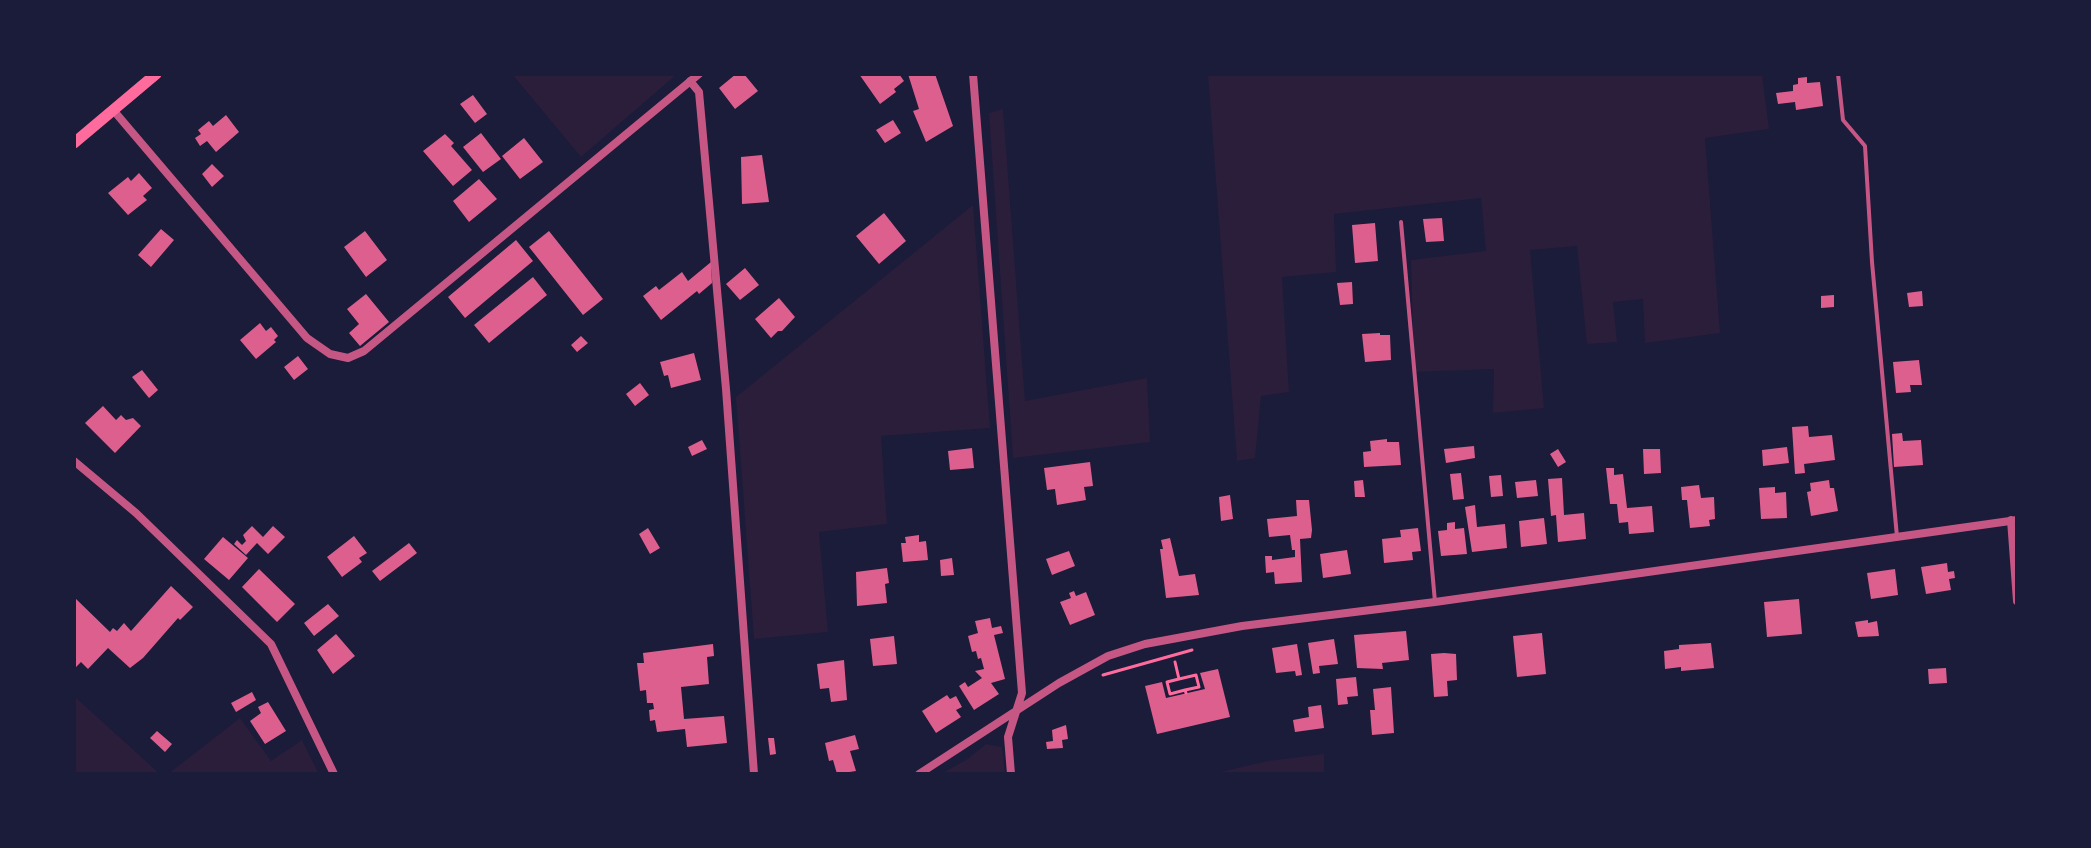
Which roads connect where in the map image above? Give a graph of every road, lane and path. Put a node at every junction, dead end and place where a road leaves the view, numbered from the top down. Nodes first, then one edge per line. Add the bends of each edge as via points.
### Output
1 (156, 74) edge
2 (699, 74) edge
3 (973, 74) edge
4 (1838, 74) edge
5 (690, 81) junction
6 (114, 111) junction
7 (74, 143) edge
8 (1401, 222) dead end
9 (74, 461) edge
10 (2014, 520) edge
11 (1897, 537) junction
12 (2017, 601) edge
13 (1435, 602) junction
14 (1197, 649) dead end
15 (1175, 662) dead end
16 (1097, 676) dead end
17 (1179, 679) junction
18 (1015, 713) junction
19 (334, 774) edge
20 (754, 774) edge
21 (919, 774) edge
22 (1011, 774) edge

1 - 6 main road
2 - 5 street
3 - 18 street via 1022,693
4 - 11 lane via 1843,120 1865,146
5 - 6 street via 364,351 348,358 330,354 307,338
5 - 20 street via 699,92
6 - 7 main road
8 - 13 lane
9 - 19 street via 136,513 271,644
10 - 11 street
10 - 12 street
11 - 13 street
13 - 18 street via 1145,644 1108,656
14 - 16 path
15 - 17 path
17 - 17 path via 1196,675 1199,687 1170,694 1167,682
18 - 21 street
18 - 22 street via 1008,737

